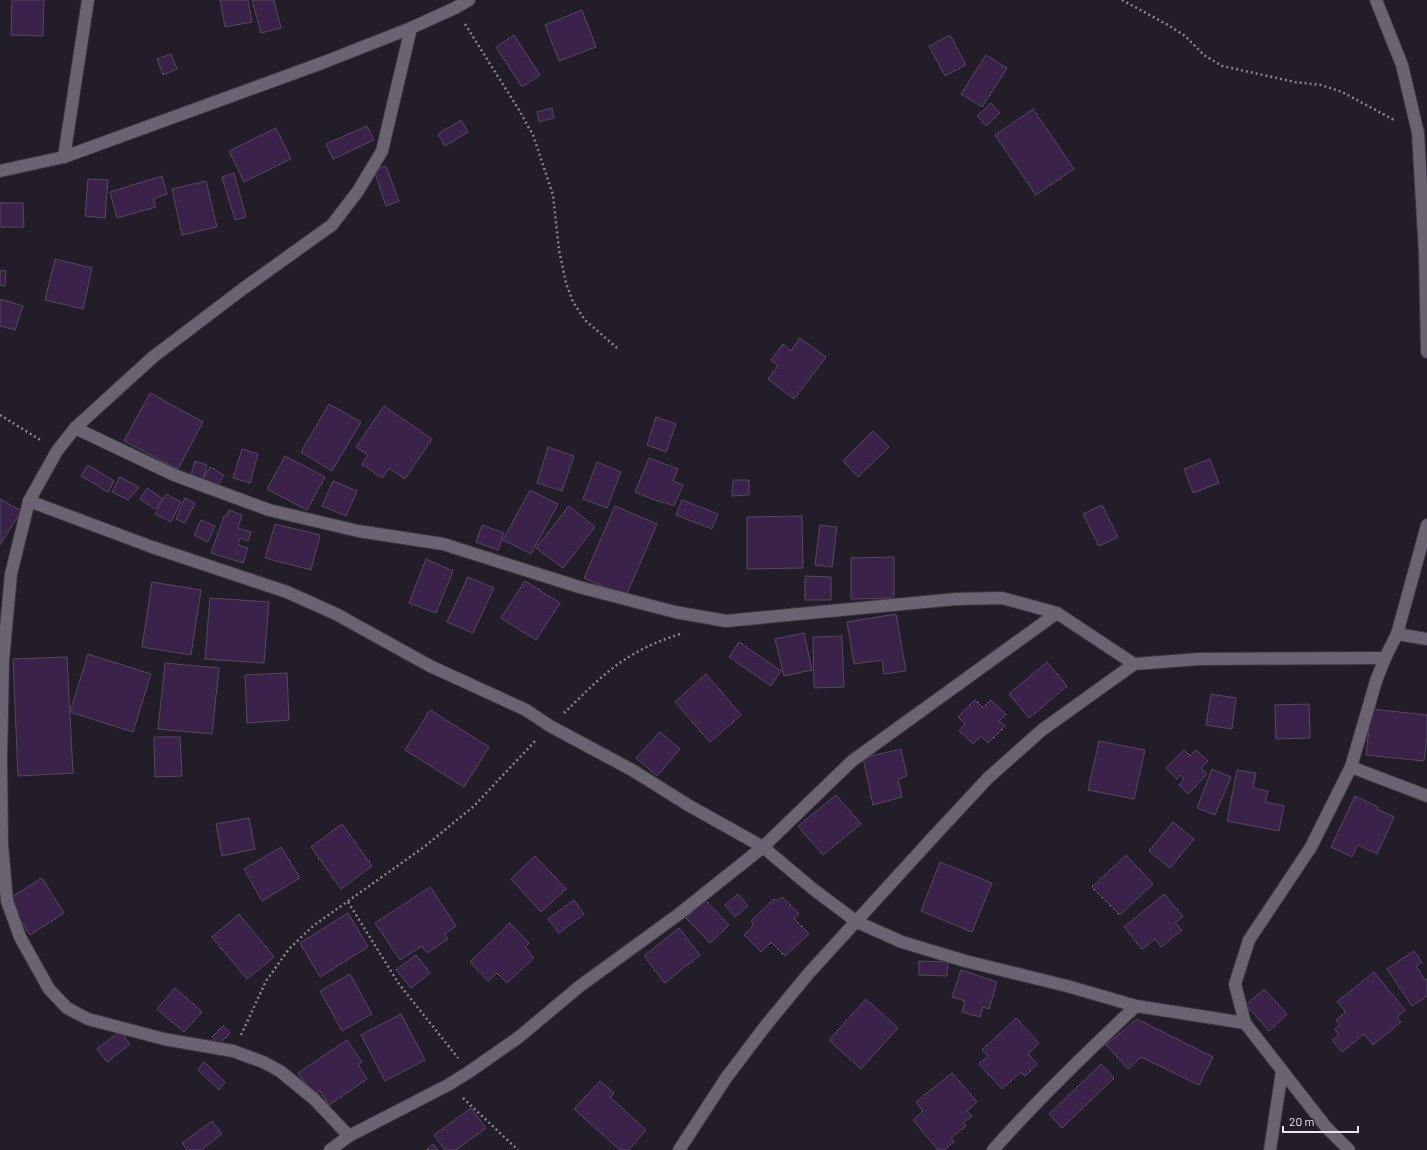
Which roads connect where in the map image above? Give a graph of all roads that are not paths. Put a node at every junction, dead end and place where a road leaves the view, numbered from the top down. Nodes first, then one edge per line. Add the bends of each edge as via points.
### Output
1 (88, 0) edge
2 (469, 0) edge
3 (1376, 0) edge
4 (411, 28) junction
5 (64, 157) junction
6 (0, 171) edge
7 (1427, 352) edge
8 (75, 428) junction
9 (29, 501) junction
10 (1427, 525) edge
11 (1056, 613) junction
12 (1397, 634) junction
13 (1427, 639) edge
14 (1385, 658) junction
15 (2, 660) edge
16 (1134, 664) junction
17 (1351, 767) junction
18 (1427, 796) edge
19 (763, 847) junction
20 (857, 922) junction
21 (1136, 1006) junction
22 (1245, 1023) junction
23 (1282, 1071) junction
24 (349, 1136) junction
25 (330, 1150) edge
26 (679, 1150) edge
27 (993, 1150) edge
28 (1270, 1150) edge
29 (1349, 1150) edge

1 - 5 street
2 - 4 street
3 - 7 street via 1402,66 1418,133 1425,254
4 - 5 street
4 - 8 street via 382,151 358,191 332,225 153,357
5 - 6 street
8 - 9 street via 57,451
8 - 11 street via 174,475 269,510 358,531 444,544 579,587 675,612 726,621 956,599 1002,598
9 - 15 street via 11,574
9 - 19 street via 152,547 286,592 336,614 430,666 526,710
10 - 12 street
11 - 16 street
11 - 19 street via 852,761
12 - 13 street
12 - 14 street
14 - 16 street via 1199,659
14 - 17 street
15 - 24 street via 2,844 7,901 20,937 49,989 67,1008 88,1019 164,1039 233,1051 264,1062 280,1071 314,1099
16 - 20 street via 1042,730 988,778
17 - 18 street
17 - 22 street via 1311,847 1249,940 1235,984
19 - 20 street
19 - 24 street via 680,914 580,986 519,1036 469,1072
20 - 21 street via 902,942 965,961
20 - 26 street via 809,973 767,1024 726,1078
21 - 22 street
21 - 27 street via 1075,1064
22 - 23 street
23 - 28 street
23 - 29 street via 1326,1127
24 - 25 street

